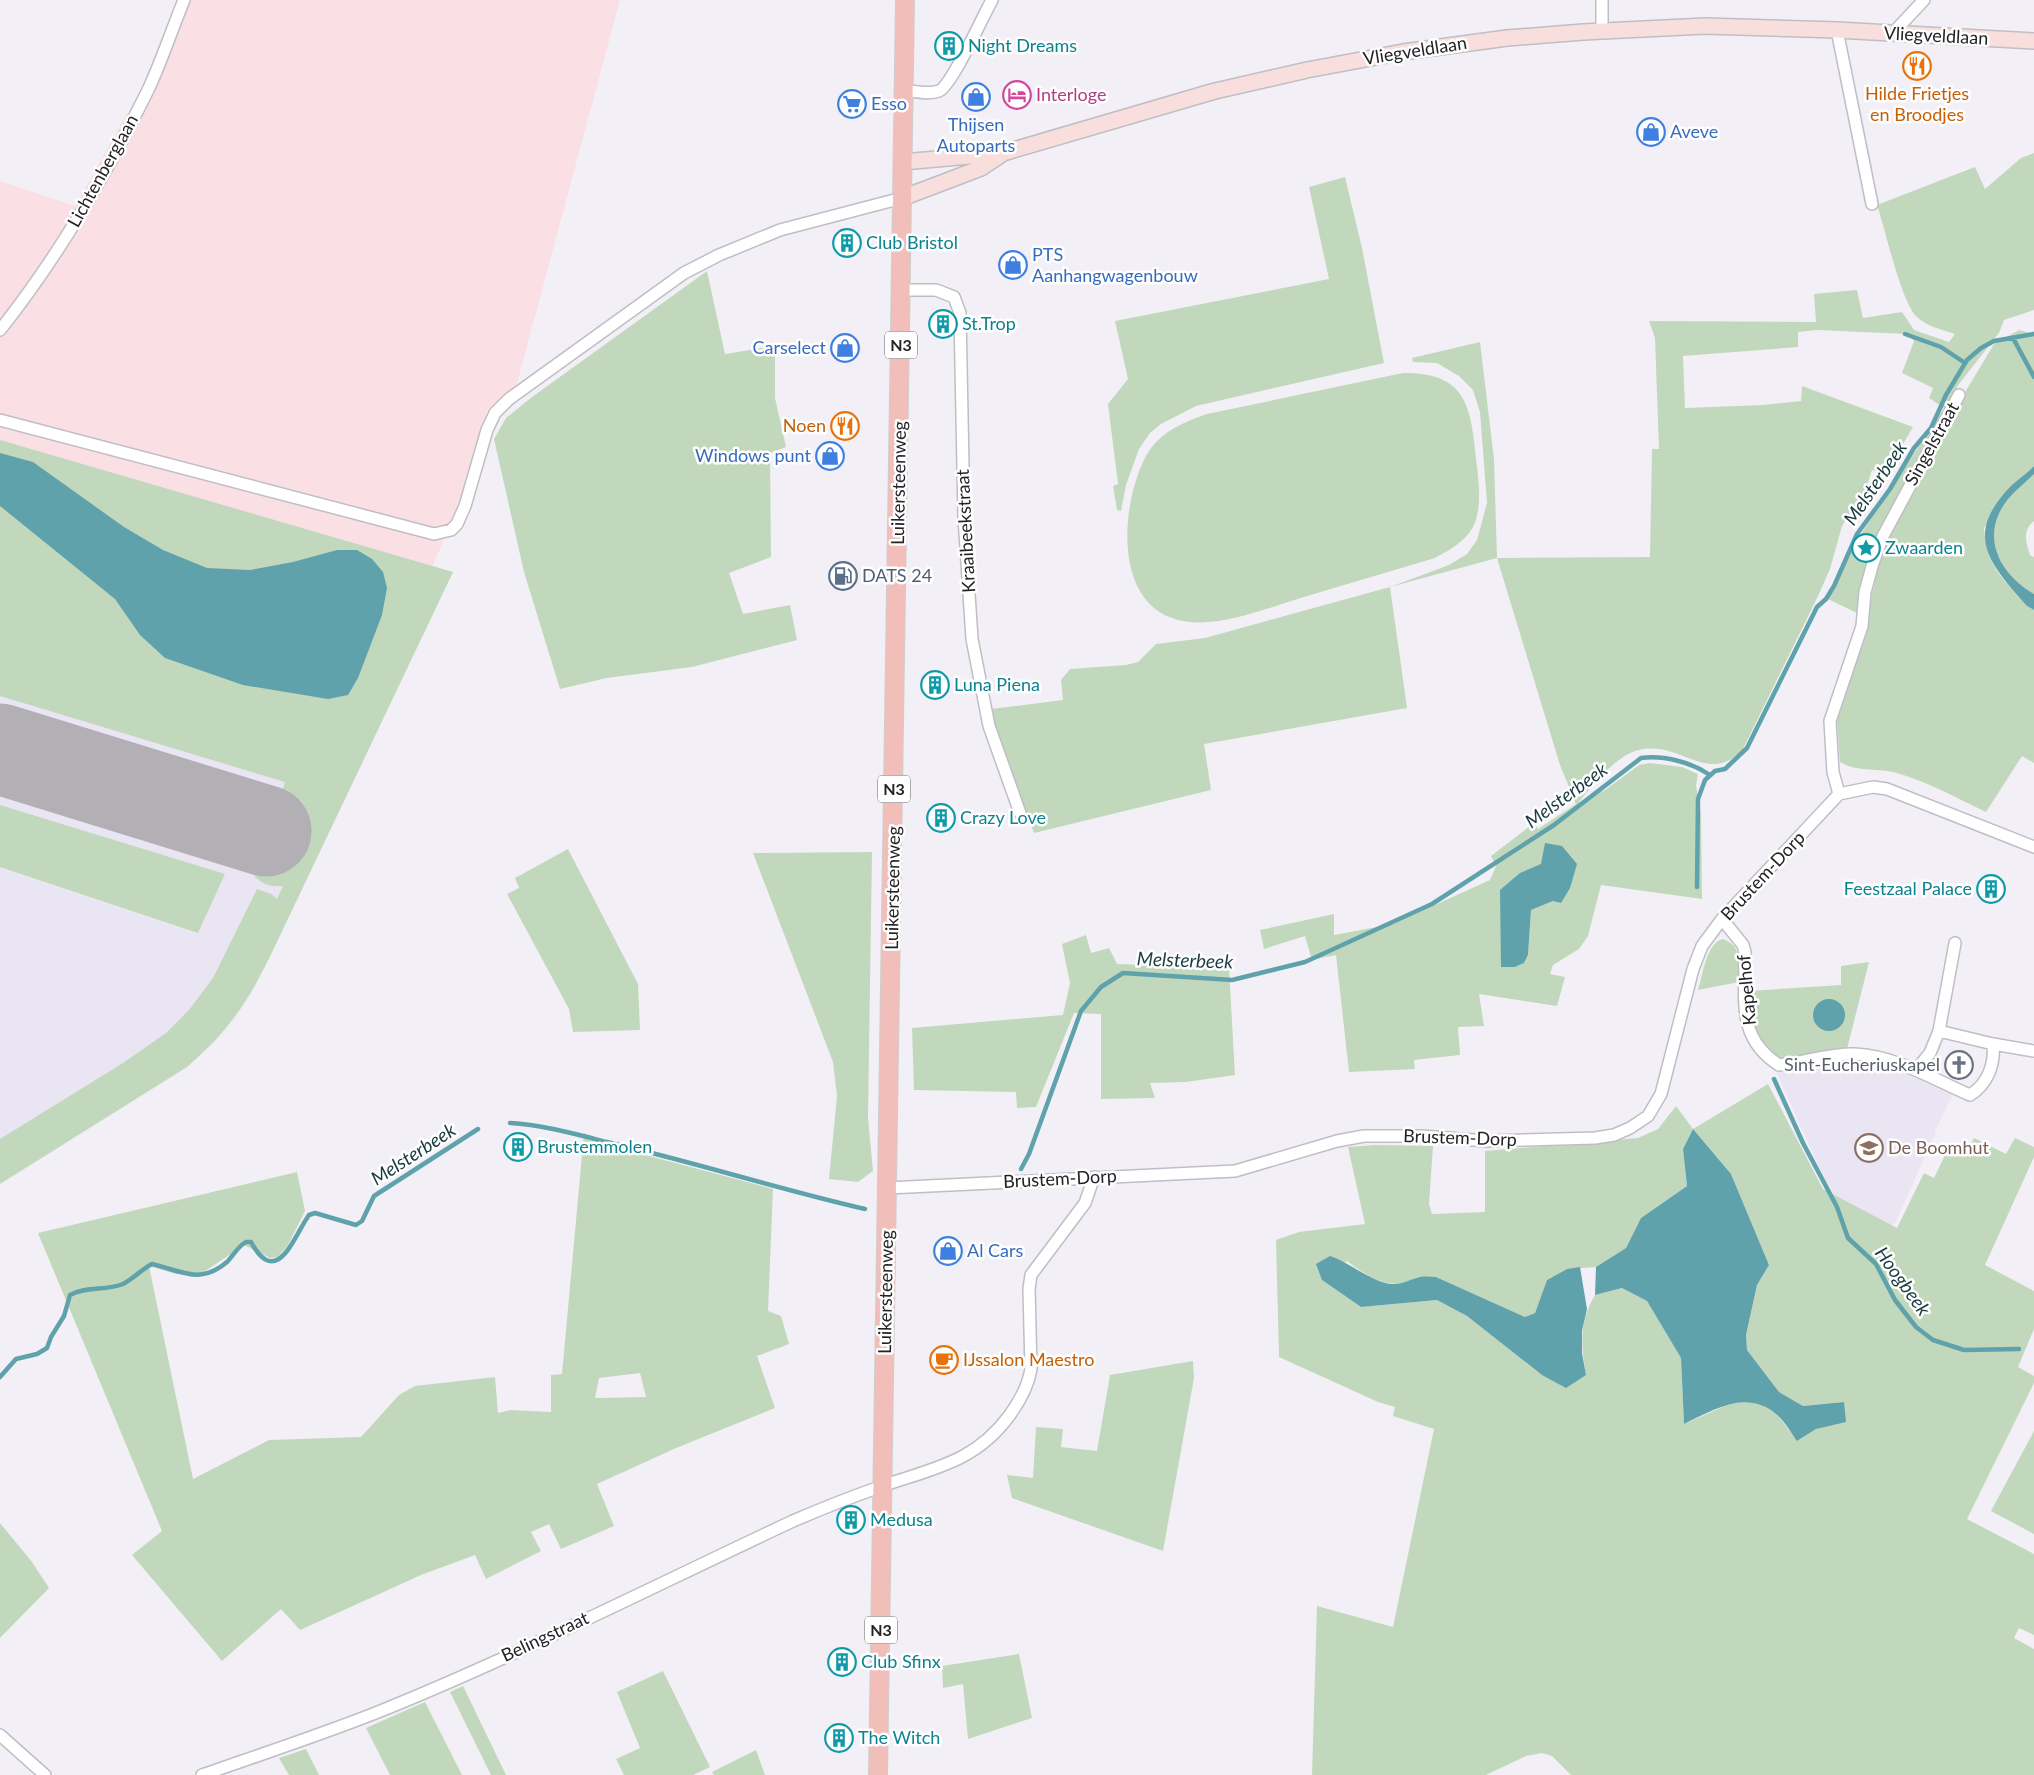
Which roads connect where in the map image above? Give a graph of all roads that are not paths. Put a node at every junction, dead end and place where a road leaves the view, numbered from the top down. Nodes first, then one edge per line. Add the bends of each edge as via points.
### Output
1 (184, 0) edge
2 (905, 0) edge
3 (992, 0) edge
4 (1602, 0) edge
5 (1924, 0) edge
6 (1838, 30) junction
7 (1602, 31) junction
8 (1893, 33) junction
9 (2034, 41) edge
10 (903, 90) junction
11 (1003, 153) junction
12 (903, 162) junction
13 (902, 198) junction
14 (1872, 204) dead end
15 (902, 290) junction
16 (0, 330) edge
17 (1959, 394) dead end
18 (0, 420) edge
19 (1839, 794) junction
20 (1020, 813) dead end
21 (2034, 847) edge
22 (1722, 919) junction
23 (1955, 942) dead end
24 (1939, 1031) junction
25 (1993, 1044) junction
26 (2034, 1051) edge
27 (1916, 1069) junction
28 (1094, 1177) junction
29 (888, 1188) junction
30 (884, 1486) junction
31 (0, 1735) edge
32 (45, 1775) edge
33 (202, 1775) edge
34 (878, 1775) edge

1 - 16 street, Lichtenberglaan via 149,86 106,170 28,294
2 - 10 main road, Luikersteenweg / N3
3 - 10 street via 954,74 941,90
4 - 7 street
5 - 8 street
6 - 7 main road, Vliegveldlaan via 1681,26
6 - 8 main road, Vliegveldlaan
6 - 14 street
7 - 11 main road, Vliegveldlaan via 1462,44 1307,70 1206,94
8 - 9 main road, Vliegveldlaan
10 - 12 main road, Luikersteenweg / N3
11 - 12 main road, Vliegveldlaan
11 - 13 main road, Vliegveldlaan via 981,168
12 - 13 main road, Luikersteenweg / N3
13 - 15 main road, Luikersteenweg / N3
13 - 18 street via 780,230 718,255 684,273 509,399 495,413 487,430 465,506 451,530 434,534
15 - 20 street, Kraaibeekstraat via 936,290 954,297 960,313 964,518 972,639 989,726
15 - 29 main road, Luikersteenweg / N3
17 - 19 street, Singelstraat via 1904,494 1873,563 1865,592 1862,626 1830,721 1833,772
19 - 21 street via 1873,787 1887,789
19 - 22 street, Brustem-Dorp
22 - 27 street, Kapelhof via 1745,952 1747,1026 1752,1038 1772,1061 1779,1065 1799,1064 1834,1055 1856,1054
22 - 28 street, Brustem-Dorp via 1702,946 1693,969 1661,1094 1648,1116 1614,1135 1486,1141 1364,1136 1235,1171
23 - 24 street
24 - 25 street
24 - 27 street via 1930,1053
25 - 26 street
25 - 27 street, Kapelhof via 1992,1066 1982,1084 1970,1095
28 - 29 street, Brustem-Dorp
28 - 30 street, Belingstraat via 1085,1203 1031,1275 1028,1308 1031,1369 1018,1404 992,1436 968,1455
29 - 30 main road, Luikersteenweg / N3
30 - 33 street, Belingstraat via 793,1521 425,1692 293,1744
30 - 34 main road, Luikersteenweg / N3
31 - 32 street

